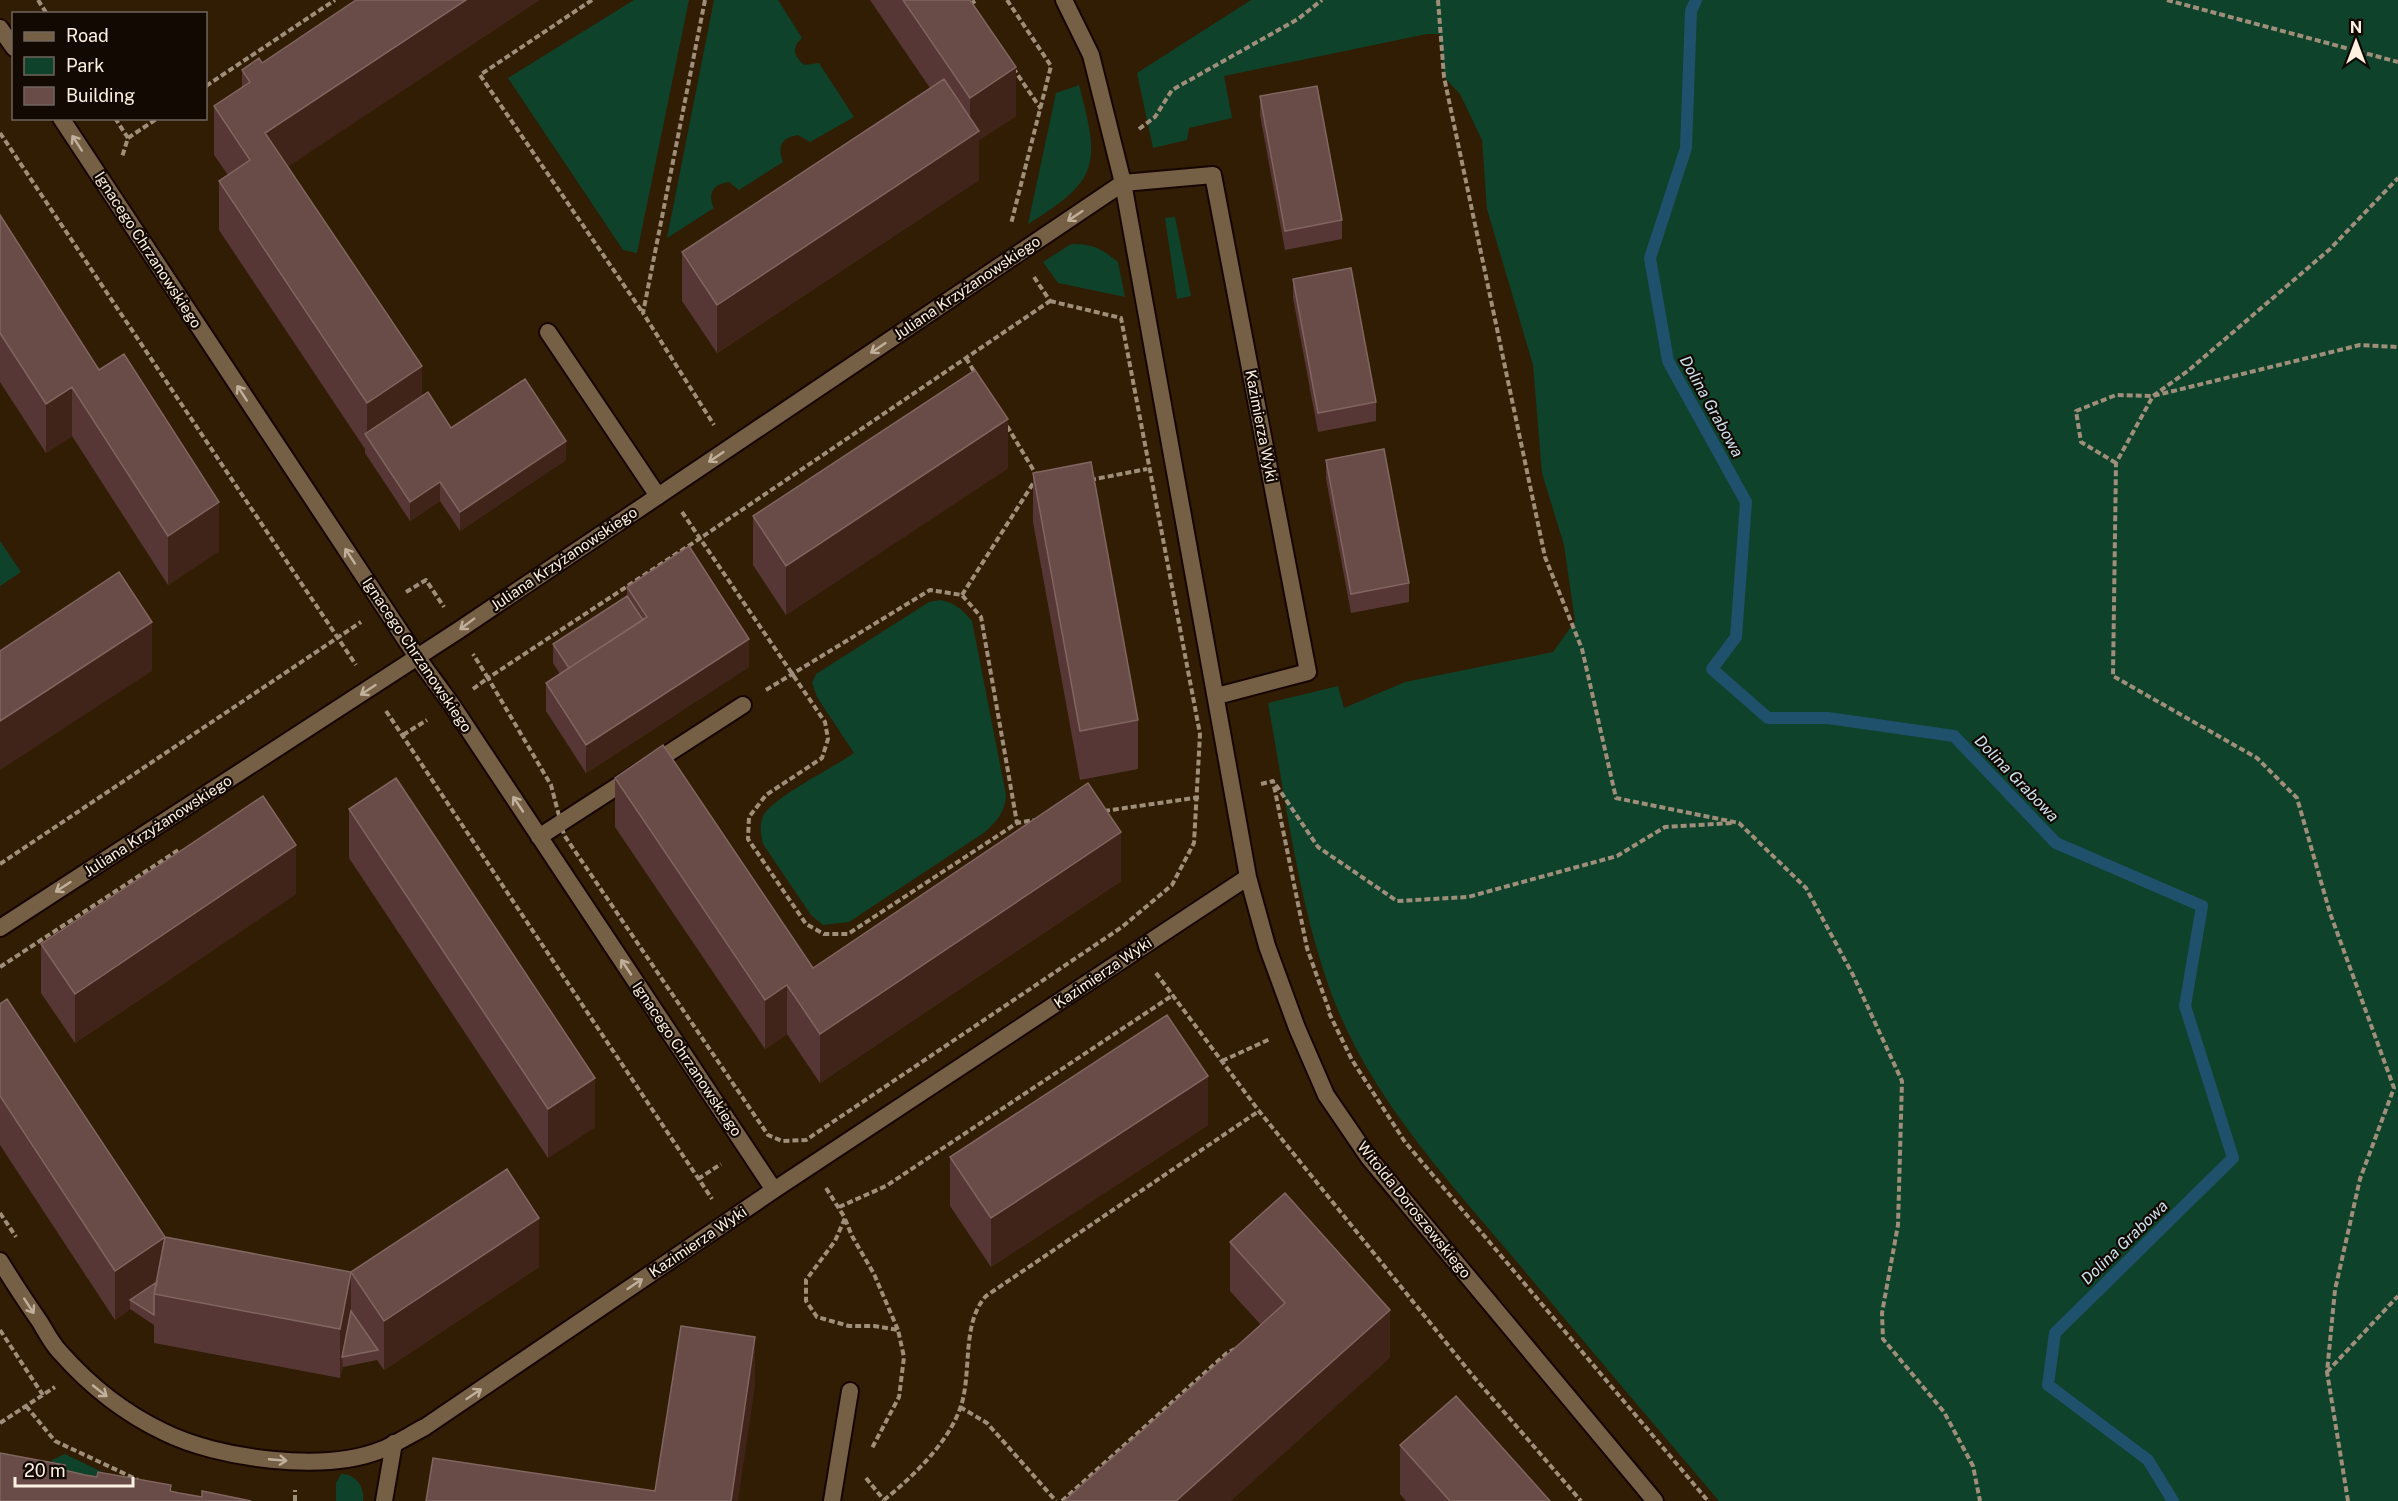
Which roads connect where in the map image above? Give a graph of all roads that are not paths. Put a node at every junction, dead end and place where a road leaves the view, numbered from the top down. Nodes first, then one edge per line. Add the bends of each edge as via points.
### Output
1 (1064, 0) edge
2 (0, 28) edge
3 (12, 45) edge
4 (62, 120) edge
5 (1123, 183) junction
6 (548, 332) dead end
7 (662, 493) junction
8 (417, 657) junction
9 (1216, 696) junction
10 (743, 705) road end
11 (539, 837) junction
12 (1248, 877) junction
13 (0, 928) edge
14 (774, 1190) junction
15 (0, 1261) edge
16 (850, 1391) dead end
17 (394, 1443) junction
18 (384, 1501) edge
19 (832, 1501) edge
20 (1655, 1501) edge

1 - 5 street via 1091,56
2 - 3 street
8 -> 4 street, Ignacego Chrzanowskiego
5 -> 7 street, Juliana Krzyżanowskiego
5 - 9 street
5 - 9 street, Kazimierza Wyki via 1213,175 1308,672
6 - 7 street
7 -> 8 street, Juliana Krzyżanowskiego
11 -> 8 street, Ignacego Chrzanowskiego
8 -> 13 street, Juliana Krzyżanowskiego
9 - 12 street
10 - 11 street
14 -> 11 street, Ignacego Chrzanowskiego
12 - 14 street, Kazimierza Wyki
12 - 20 street, Witolda Doroszewskiego via 1267,946 1326,1095 1368,1158
17 -> 14 street, Kazimierza Wyki via 425,1427
15 -> 17 street, Kazimierza Wyki via 58,1350 78,1371 127,1412 165,1433 202,1446 274,1460 333,1461 381,1450
16 - 19 street
17 - 18 street

